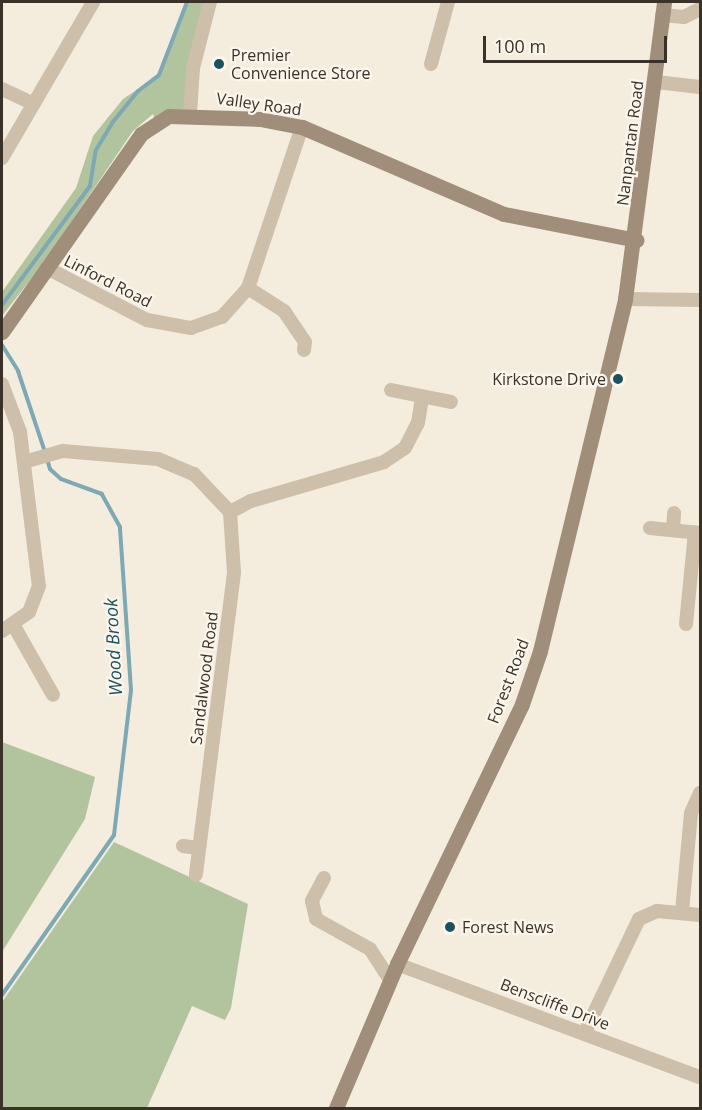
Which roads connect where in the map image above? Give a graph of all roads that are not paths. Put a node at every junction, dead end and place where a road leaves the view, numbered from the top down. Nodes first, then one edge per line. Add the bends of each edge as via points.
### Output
1 (93, 2) edge
2 (208, 2) edge
3 (448, 2) edge
4 (663, 8) edge
5 (700, 9) edge
6 (431, 64) dead end
7 (656, 82) junction
8 (700, 87) edge
9 (2, 89) edge
10 (34, 104) junction
11 (190, 113) junction
12 (302, 127) junction
13 (2, 158) edge
14 (636, 240) junction
15 (47, 268) junction
16 (248, 288) junction
17 (625, 299) junction
18 (700, 300) edge
19 (2, 331) edge
20 (307, 344) dead end
21 (2, 384) edge
22 (391, 390) dead end
23 (422, 397) junction
24 (451, 402) dead end
25 (30, 461) junction
26 (230, 512) junction
27 (674, 513) dead end
28 (650, 528) dead end
29 (673, 529) junction
30 (698, 532) edge
31 (686, 624) dead end
32 (8, 628) edge
33 (56, 699) dead end
34 (700, 793) edge
35 (183, 846) dead end
36 (199, 848) junction
37 (196, 874) dead end
38 (324, 878) dead end
39 (682, 912) junction
40 (700, 915) edge
41 (397, 964) junction
42 (390, 980) junction
43 (585, 1032) junction
44 (700, 1077) edge
45 (336, 1108) edge

1 - 10 street
2 - 11 street via 193,68
3 - 6 street
4 - 5 street, Nanpantan Road via 684,17
4 - 7 street, Nanpantan Road
7 - 8 street
7 - 14 street, Nanpantan Road
9 - 10 street
10 - 13 street
11 - 12 street, Valley Road
11 - 15 street, Valley Road via 169,116 141,134
12 - 14 street, Valley Road via 504,214
12 - 16 street, Linford Road
14 - 17 street, Forest Road
15 - 16 street, Linford Road via 147,320 171,327 191,328 222,317
15 - 19 street, Valley Road
16 - 20 street via 284,311
17 - 18 street
17 - 41 street, Forest Road via 540,651 522,704
21 - 25 street
22 - 23 street
23 - 24 street
23 - 26 street via 418,423 405,448 384,462 251,501
25 - 26 street via 51,453 82,451 158,459 194,474
25 - 32 street via 39,586 29,612
26 - 36 street, Sandalwood Road via 234,573
27 - 29 street
28 - 29 street
29 - 30 street
30 - 31 street via 686,594
32 - 33 street
34 - 39 street via 691,813
35 - 36 street
36 - 37 street, Sandalwood Road
38 - 42 street via 312,901 316,920 370,949
39 - 40 street
39 - 43 street via 647,913 633,927
41 - 42 street, Forest Road
41 - 43 street, Benscliffe Drive
42 - 45 street, Forest Road
43 - 44 street, Benscliffe Drive

